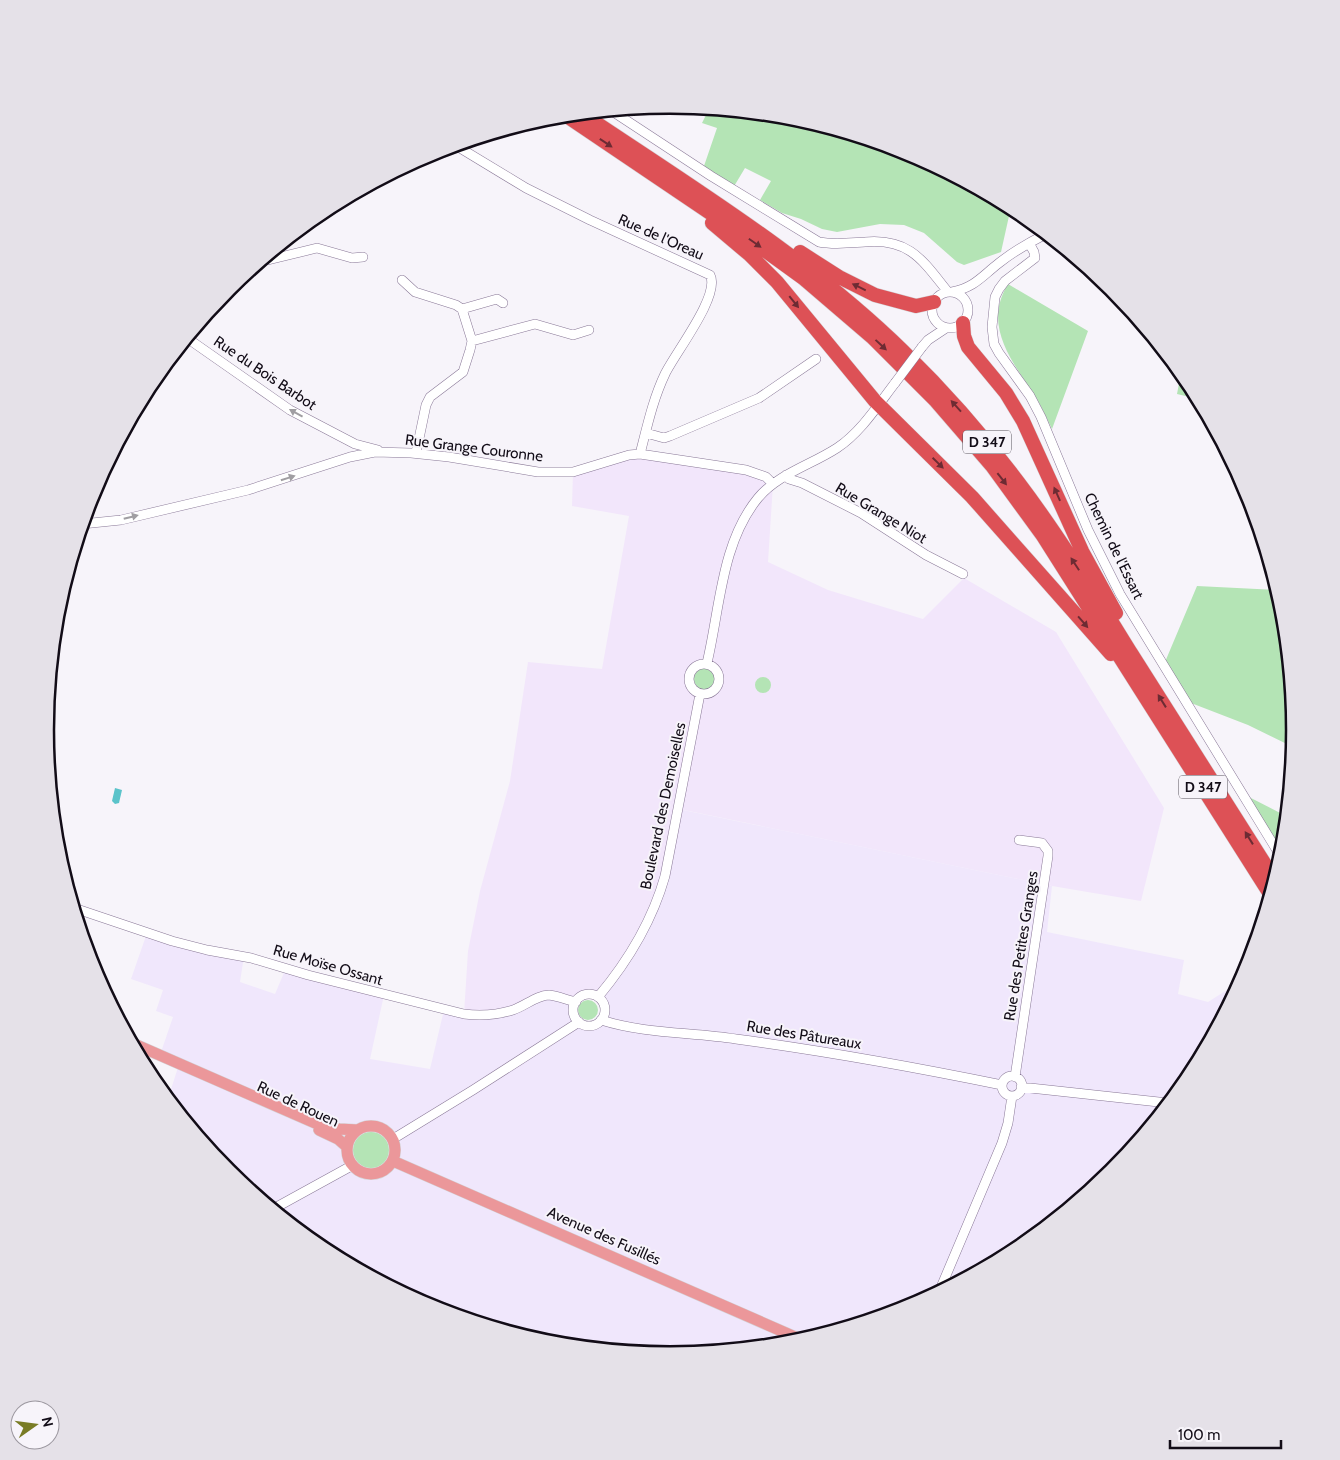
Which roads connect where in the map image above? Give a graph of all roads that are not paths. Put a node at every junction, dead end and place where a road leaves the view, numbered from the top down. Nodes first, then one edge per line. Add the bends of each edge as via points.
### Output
1 (620, 116) edge
2 (590, 119) edge
3 (575, 122) edge
4 (463, 150) edge
5 (684, 196) junction
6 (736, 217) junction
7 (1040, 237) edge
8 (1029, 243) junction
9 (277, 256) edge
10 (363, 257) dead end
11 (935, 276) junction
12 (402, 280) dead end
13 (974, 285) junction
14 (950, 292) junction
15 (502, 303) dead end
16 (935, 305) junction
17 (968, 306) junction
18 (462, 309) junction
19 (963, 323) junction
20 (946, 328) junction
21 (589, 330) dead end
22 (193, 341) edge
23 (472, 341) junction
24 (925, 343) junction
25 (816, 359) dead end
26 (878, 405) junction
27 (646, 433) junction
28 (355, 444) junction
29 (388, 452) junction
30 (416, 453) junction
31 (360, 454) junction
32 (640, 454) junction
33 (786, 475) junction
34 (774, 484) junction
35 (89, 523) edge
36 (963, 574) dead end
37 (707, 663) junction
38 (1142, 680) junction
39 (700, 694) junction
40 (1020, 840) dead end
41 (1275, 847) edge
42 (1269, 871) edge
43 (1266, 887) edge
44 (81, 910) edge
45 (598, 997) junction
46 (576, 1002) junction
47 (601, 1020) junction
48 (579, 1022) junction
49 (142, 1048) edge
50 (1015, 1077) junction
51 (1002, 1084) junction
52 (1022, 1087) junction
53 (235, 1089) junction
54 (1012, 1096) junction
55 (1161, 1102) edge
56 (358, 1130) junction
57 (393, 1139) junction
58 (347, 1147) junction
59 (392, 1161) junction
60 (353, 1165) junction
61 (279, 1206) edge
62 (943, 1283) edge
63 (789, 1334) edge

1 - 11 street via 811,238 828,244 890,242 903,246 920,258
2 - 6 highway, D 347
3 -> 5 highway, D 347
4 - 27 street, Rue de l'Oreau via 526,188 710,275 713,284 703,309 665,374
5 -> 26 highway via 777,282
5 -> 38 highway, D 347 via 772,255 825,296 935,400 1027,512
16 -> 6 highway via 911,305 864,290
38 -> 6 highway, D 347 via 1041,514 963,414 858,309 810,269
7 - 8 street
8 - 13 street
8 - 41 street, Chemin de l'Essart via 1035,258 1004,281 996,297 992,327 994,344 1041,417 1088,530 1120,594
9 - 10 street via 317,248 352,258
11 - 14 street
11 - 16 street
12 - 18 street via 415,292
13 - 14 street
13 - 17 street
14 - 16 street
14 - 17 street via 962,297
15 - 18 street via 497,299
16 - 20 street via 940,326
16 - 24 street via 932,328
17 - 19 street
18 - 23 street
19 - 20 street
38 -> 19 highway via 1110,602 1082,551 1023,421 1006,393 968,347
20 - 24 street
21 - 23 street via 572,335 535,324
28 -> 22 street, Rue du Bois Barbot via 290,410
23 - 30 street via 463,372 430,397
24 - 26 street, bridge
25 - 27 street via 770,391 731,410 664,438
26 - 33 street via 839,447
26 -> 38 highway via 967,492
27 - 32 street, Rue de l'Oreau
28 - 29 street, Rue du Bois Barbot
28 - 31 street
29 - 30 street, Rue Grange Couronne
29 - 31 street, Rue Grange Couronne
30 - 32 street, Rue Grange Couronne via 538,472 573,472
35 -> 31 street, Rue Grange Couronne via 121,520 248,490
32 - 34 street, Rue Grange Couronne via 746,470 766,477
33 - 34 street
33 - 36 street, Rue Grange Niot via 860,513 926,555
34 - 37 street via 750,508 732,546
37 - 39 street via 696,665 689,673 691,688
37 - 39 street via 717,670 719,682 714,690
42 -> 38 highway, D 347
38 - 43 highway, D 347
39 - 45 street, Boulevard des Demoiselles via 658,902 622,967
40 - 50 street, Rue des Petites Granges via 1042,843 1048,856
44 - 46 street, Rue Moïse Ossant via 172,941 251,958 464,1014 480,1016 514,1010 550,995
45 - 46 street via 587,994
45 - 47 street via 605,1008
46 - 48 street via 574,1010
47 - 48 street via 593,1026
47 - 51 street, Rue des Pâtureaux via 641,1029 776,1044
48 - 57 street
49 - 53 main road, Rue de Rouen
50 - 51 street via 1008,1077
50 - 52 street
51 - 54 street via 1003,1091
52 - 54 street
52 - 55 street
53 - 56 main road, Rue de Rouen via 327,1126
53 - 58 main road, Rue de Rouen via 250,1100 335,1137
54 - 62 street via 1002,1143
56 - 57 main road via 375,1126 388,1132
56 - 58 main road via 352,1134
57 - 59 main road via 395,1154
58 - 60 main road
59 - 60 main road via 384,1170 371,1174
59 - 63 main road, Avenue des Fusillés
60 - 61 street

